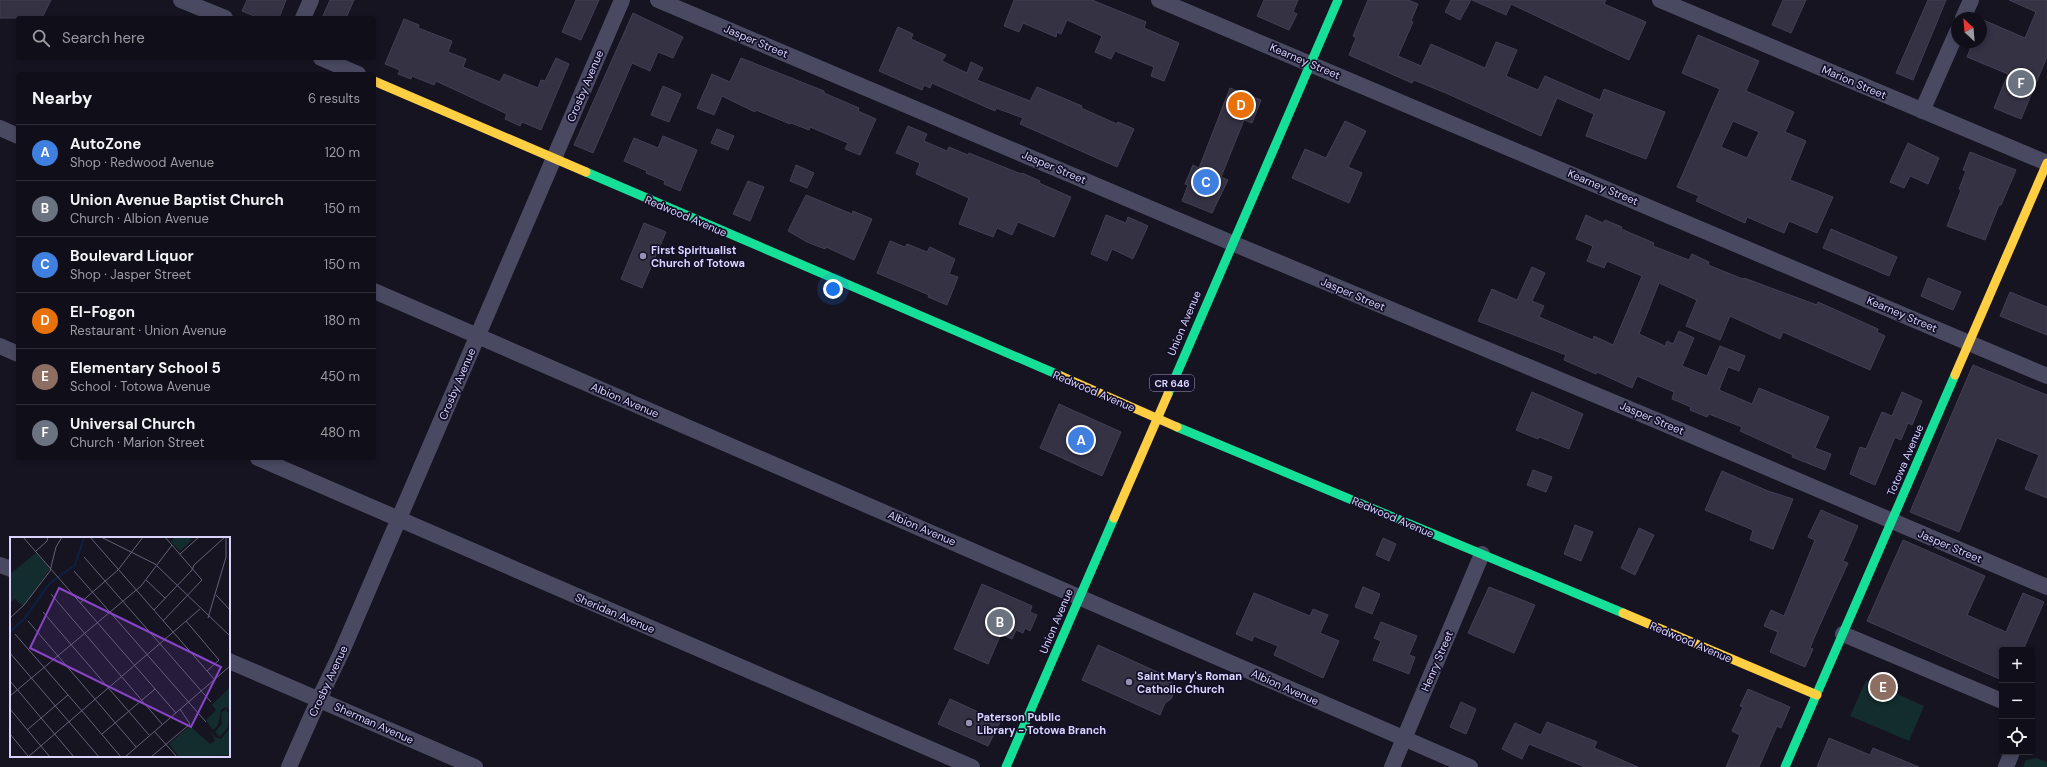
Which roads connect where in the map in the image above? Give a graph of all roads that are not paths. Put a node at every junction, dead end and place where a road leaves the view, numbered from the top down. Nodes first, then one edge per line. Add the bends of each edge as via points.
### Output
1 (181, 0) edge
2 (311, 0) edge
3 (622, 0) edge
4 (658, 0) edge
5 (1159, 0) edge
6 (1338, 0) edge
7 (1660, 0) edge
8 (1971, 0) edge
9 (1966, 12) edge
10 (220, 16) edge
11 (304, 16) edge
12 (1951, 46) edge
13 (326, 60) edge
14 (1310, 63) junction
15 (353, 72) edge
16 (376, 82) edge
17 (1922, 111) junction
18 (0, 128) edge
19 (16, 135) edge
20 (554, 159) junction
21 (2047, 163) edge
22 (1232, 243) junction
23 (376, 292) edge
24 (477, 336) junction
25 (1969, 343) junction
26 (0, 346) edge
27 (16, 353) edge
28 (2047, 376) edge
29 (1157, 418) junction
30 (263, 460) edge
31 (398, 519) junction
32 (1892, 521) junction
33 (1482, 554) junction
34 (0, 564) edge
35 (10, 569) edge
36 (2047, 587) edge
37 (1080, 596) junction
38 (1843, 634) junction
39 (230, 661) edge
40 (1817, 695) junction
41 (318, 699) junction
42 (1999, 700) edge
43 (1404, 739) junction
44 (2011, 755) edge
45 (290, 767) edge
46 (475, 767) edge
47 (972, 767) edge
48 (1006, 767) edge
49 (1392, 767) edge
50 (1470, 767) edge
51 (1785, 767) edge
52 (2006, 767) edge

1 - 10 street
2 - 11 street
3 - 20 street, Crosby Avenue
4 - 22 street, Jasper Street
5 - 14 street, Kearney Street
6 - 14 street, Union Avenue / CR 646
7 - 17 street, Marion Street
8 - 9 street
12 - 17 street
13 - 15 street
14 - 22 street, Union Avenue / CR 646
14 - 25 street, Kearney Street
16 - 20 street, Redwood Avenue
17 - 21 street, Marion Street
18 - 19 street
20 - 24 street, Crosby Avenue
20 - 29 street, Redwood Avenue
21 - 25 street, Totowa Avenue
22 - 29 street, Union Avenue / CR 646
22 - 32 street, Jasper Street
23 - 24 street, Albion Avenue
24 - 31 street, Crosby Avenue
24 - 37 street, Albion Avenue
25 - 28 street, Kearney Street
25 - 32 street, Totowa Avenue
26 - 27 street
29 - 33 street, Redwood Avenue
29 - 37 street, Union Avenue / CR 646
30 - 31 street, Sheridan Avenue
31 - 41 street, Crosby Avenue via 342,651
31 - 47 street, Sheridan Avenue
32 - 36 street, Jasper Street
32 - 38 street, Totowa Avenue
33 - 40 street, Redwood Avenue
33 - 43 street, Henry Street
34 - 35 street
37 - 43 street, Albion Avenue
37 - 48 street, Union Avenue / CR 646
38 - 40 street, Totowa Avenue
38 - 42 street
39 - 41 street, Sherman Avenue
40 - 51 street, Totowa Avenue
41 - 45 street, Crosby Avenue
41 - 46 street, Sherman Avenue
43 - 49 street, Henry Street
43 - 50 street, Albion Avenue
44 - 52 street

